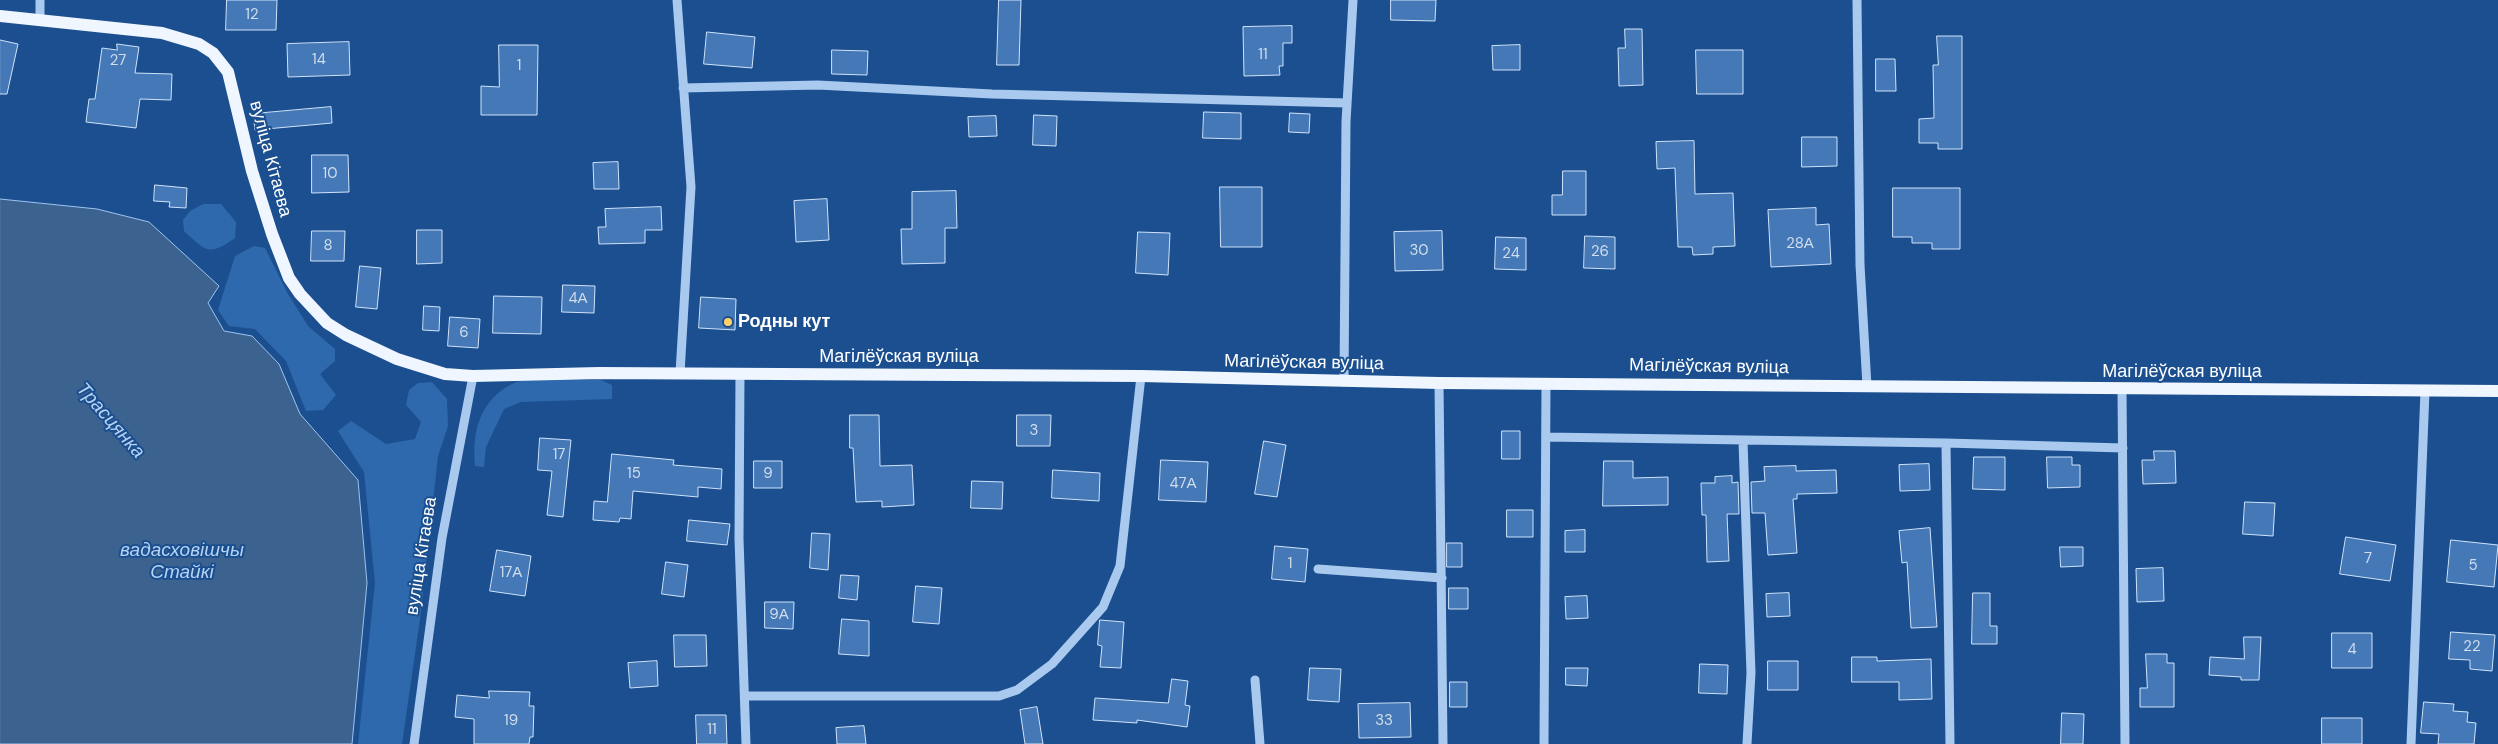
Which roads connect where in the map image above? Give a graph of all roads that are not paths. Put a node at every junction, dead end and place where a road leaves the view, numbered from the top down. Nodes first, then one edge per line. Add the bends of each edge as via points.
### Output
1 (40, 0) edge
2 (677, 0) edge
3 (1353, 0) edge
4 (1858, 0) edge
5 (0, 16) edge
6 (40, 20) junction
7 (683, 88) junction
8 (1347, 103) junction
9 (680, 373) junction
10 (740, 374) junction
11 (473, 376) junction
12 (1141, 376) junction
13 (1344, 382) junction
14 (1439, 383) junction
15 (1546, 383) junction
16 (1867, 386) junction
17 (2122, 390) junction
18 (2425, 391) junction
19 (2498, 391) edge
20 (1546, 437) junction
21 (1743, 441) junction
22 (1946, 443) junction
23 (2122, 448) junction
24 (1318, 569) dead end
25 (1442, 578) junction
26 (1255, 680) dead end
27 (745, 696) junction
28 (414, 744) edge
29 (746, 744) edge
30 (1260, 744) edge
31 (1443, 744) edge
32 (1544, 744) edge
33 (1748, 744) edge
34 (1950, 744) edge
35 (2125, 744) edge
36 (2411, 744) edge

1 - 6 street
2 - 7 street
3 - 8 street
4 - 16 street via 1860,265
5 - 6 main road, вуліца Кітаева
6 - 11 main road, вуліца Кітаева via 162,33 199,44 213,53 228,72 252,171 272,234 289,278 300,294 327,323 377,350 429,370
7 - 8 street via 818,85 992,94
7 - 9 street via 691,187
8 - 13 street
9 - 10 main road, вуліца Кітаева
9 - 11 main road, вуліца Кітаева
10 - 12 main road, Магілёўская вуліца
10 - 27 street via 739,539
11 - 28 street, вуліца Кітаева via 440,548
12 - 13 main road, Магілёўская вуліца
12 - 27 street via 1120,566 1103,607 1052,664 1017,690 999,696
13 - 14 main road, Магілёўская вуліца
14 - 15 main road, Магілёўская вуліца
14 - 25 street
15 - 16 main road, Магілёўская вуліца
15 - 20 street
16 - 17 main road, Магілёўская вуліца
17 - 18 main road, Магілёўская вуліца
17 - 23 street
18 - 19 main road, Магілёўская вуліца
18 - 36 street
20 - 21 street
20 - 32 street
21 - 22 street
21 - 33 street via 1751,673
22 - 23 street
22 - 34 street
23 - 35 street
24 - 25 street
25 - 31 street
26 - 30 street
27 - 29 street

